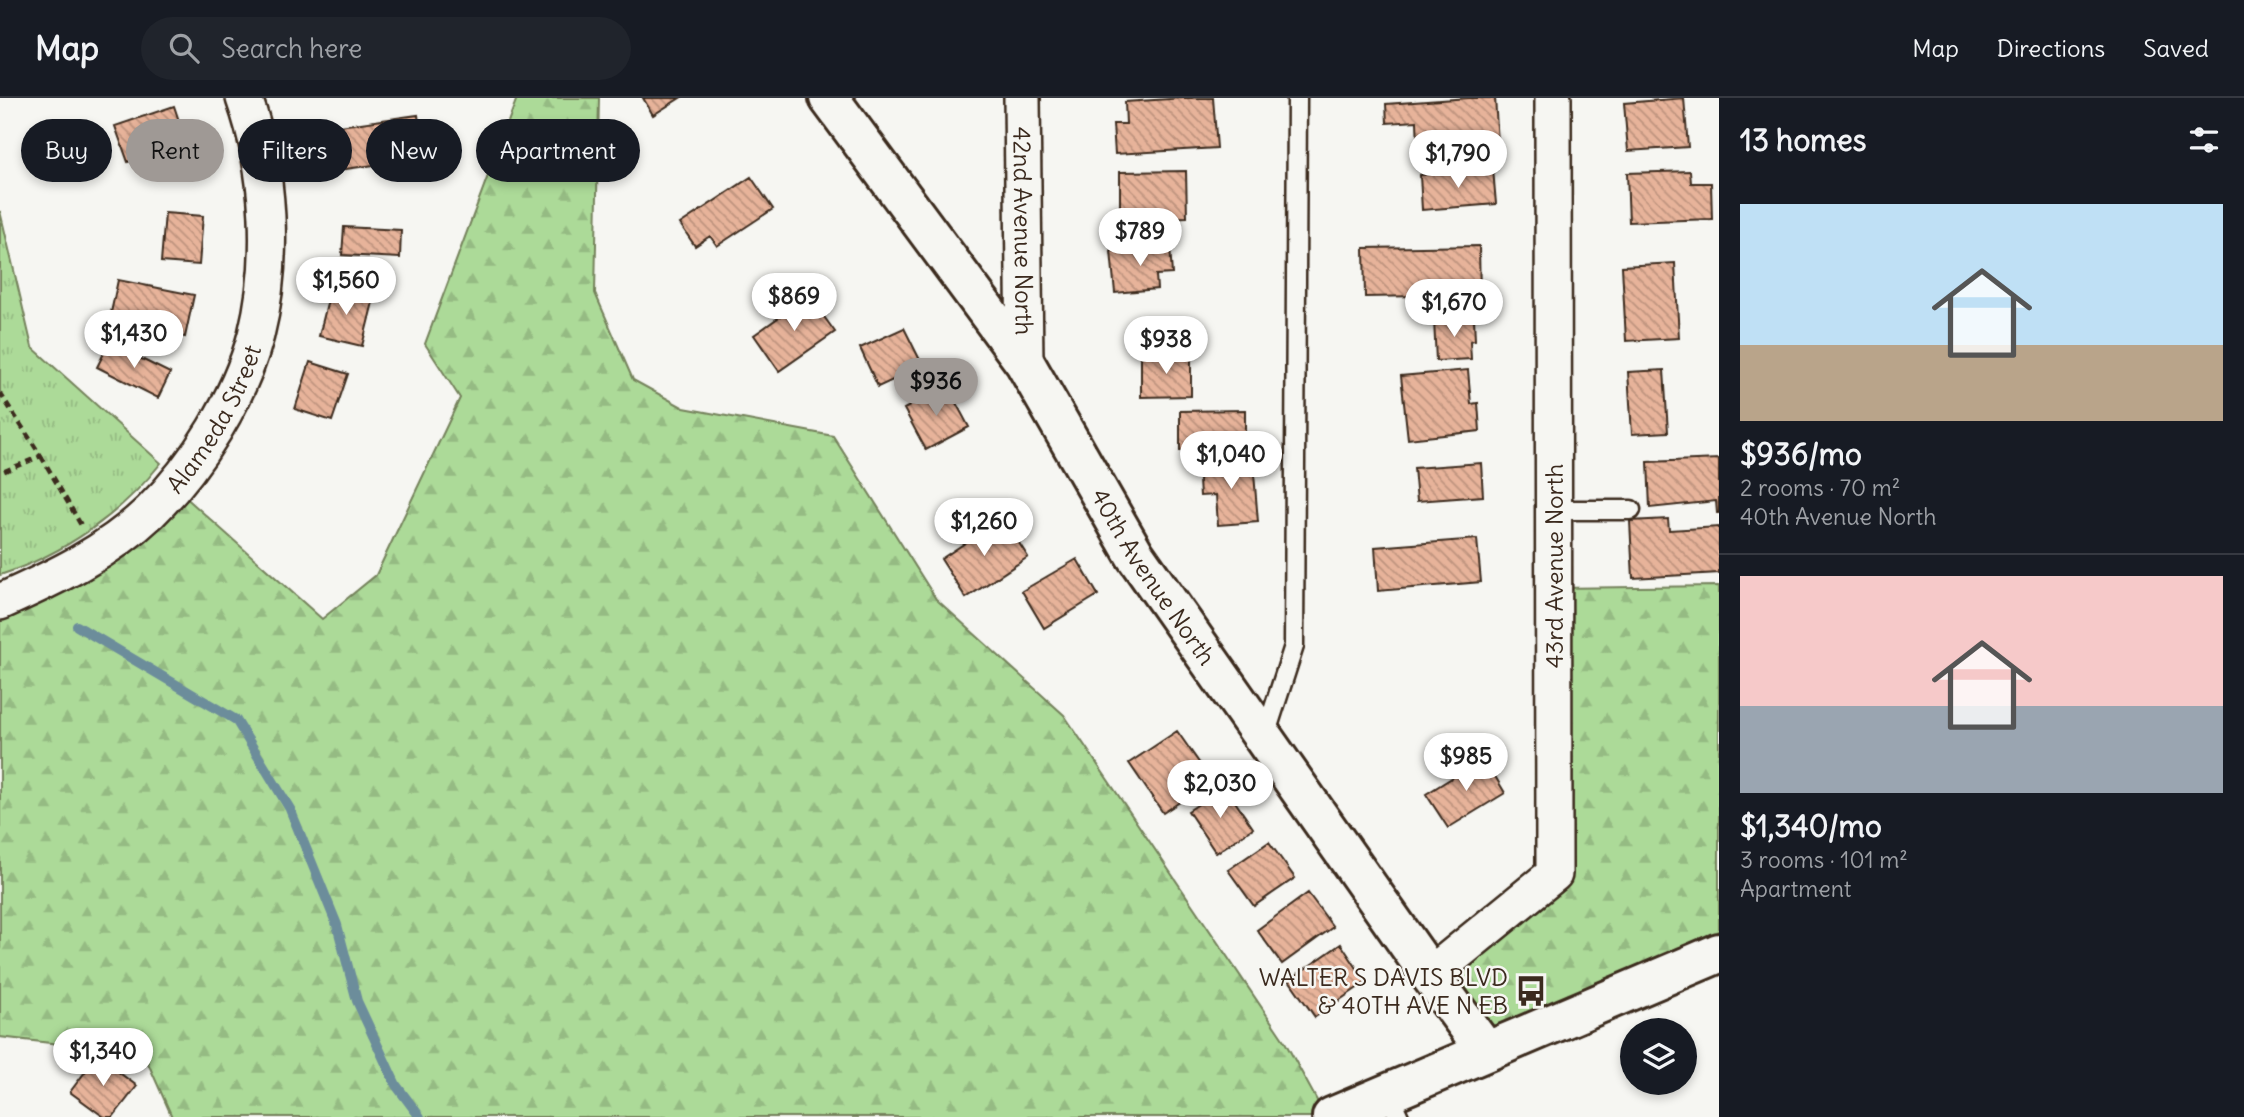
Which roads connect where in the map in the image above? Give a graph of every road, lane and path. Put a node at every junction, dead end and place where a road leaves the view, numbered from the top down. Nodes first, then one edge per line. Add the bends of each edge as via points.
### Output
1 (243, 98) edge
2 (829, 98) edge
3 (1022, 98) edge
4 (1297, 98) edge
5 (1553, 98) edge
6 (1025, 363) junction
7 (0, 393) edge
8 (41, 456) junction
9 (0, 473) edge
10 (1553, 510) junction
11 (1631, 510) dead end
12 (97, 553) junction
13 (0, 602) edge
14 (1264, 739) junction
15 (1719, 953) edge
16 (1430, 975) junction
17 (1486, 1051) junction
18 (1393, 1105) edge
19 (1332, 1117) edge

1 - 12 street, Alameda Street via 260,156 266,231 264,297 255,338 224,410 188,468 149,512
2 - 6 street, 40th Avenue North
3 - 6 street, 42nd Avenue North
4 - 14 lane via 1294,646
5 - 10 street, 43rd Avenue North
6 - 14 street, 40th Avenue North via 1135,555
7 - 8 path
8 - 9 path
8 - 12 path
10 - 11 lane
10 - 16 street, 43rd Avenue North via 1554,874
12 - 13 street, Alameda Street
14 - 16 street, 40th Avenue North
15 - 17 street
16 - 17 street, 40th Avenue North
17 - 18 street
18 - 19 street

